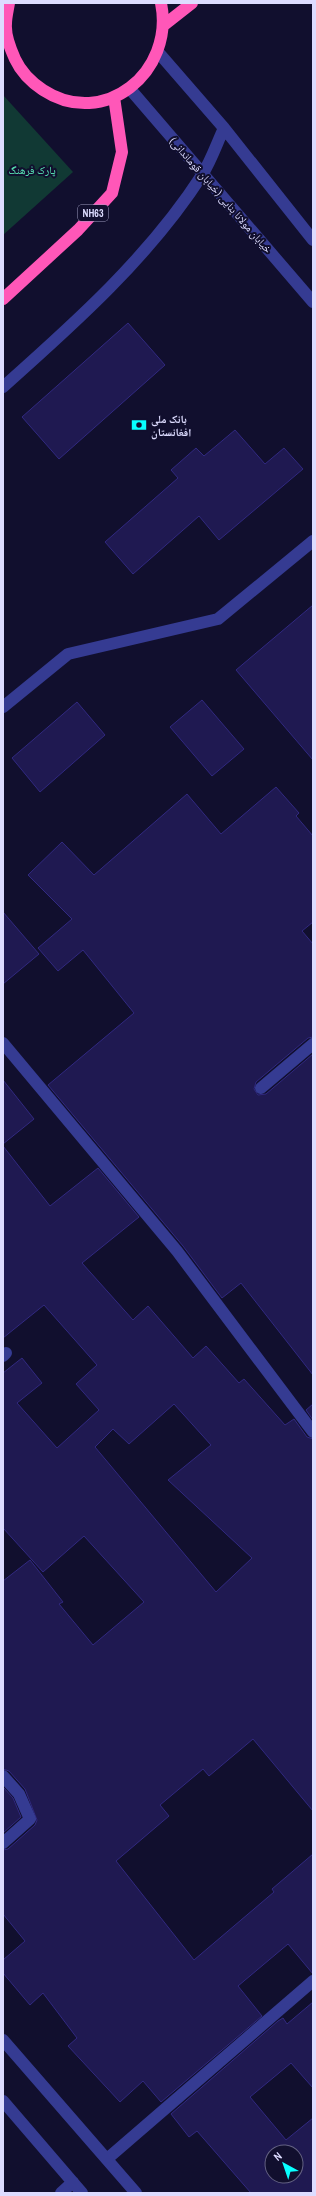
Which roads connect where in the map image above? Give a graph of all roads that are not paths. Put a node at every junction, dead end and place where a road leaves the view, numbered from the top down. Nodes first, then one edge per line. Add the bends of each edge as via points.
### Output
1 (9, 3) edge
2 (161, 3) edge
3 (192, 3) edge
4 (164, 25) junction
5 (158, 52) junction
6 (130, 89) junction
7 (114, 97) junction
8 (224, 128) junction
9 (203, 174) junction
10 (313, 240) edge
11 (3, 299) edge
12 (313, 302) edge
13 (3, 387) edge
14 (313, 541) edge
15 (3, 707) edge
16 (3, 1043) edge
17 (313, 1044) edge
18 (261, 1088) dead end
19 (313, 1432) edge
20 (3, 1776) edge
21 (3, 1843) edge
22 (313, 1981) edge
23 (3, 2040) edge
24 (3, 2101) edge
25 (107, 2159) junction
26 (73, 2182) junction
27 (61, 2193) edge
28 (82, 2193) edge
29 (136, 2193) edge

1 - 7 highway via 6,25 9,46 18,66 32,83 50,95 70,101 92,102
2 - 4 highway
3 - 4 highway
4 - 5 highway
5 - 6 highway via 143,77
5 - 8 street
6 - 7 highway
6 - 9 street, خیابان مولانا بنایی (خیابان قوماندانی)
7 - 11 highway, NH63 via 122,152 112,193 78,230
8 - 9 street
8 - 10 street
9 - 12 street, خیابان مولانا بنایی (خیابان قوماندانی)
9 - 13 street via 150,245 65,331
14 - 15 street via 218,619 68,654
16 - 19 street via 177,1251
17 - 18 street
20 - 21 street via 19,1794 30,1819
22 - 25 street
23 - 25 street
24 - 26 street
25 - 29 street
26 - 27 street
26 - 28 street

